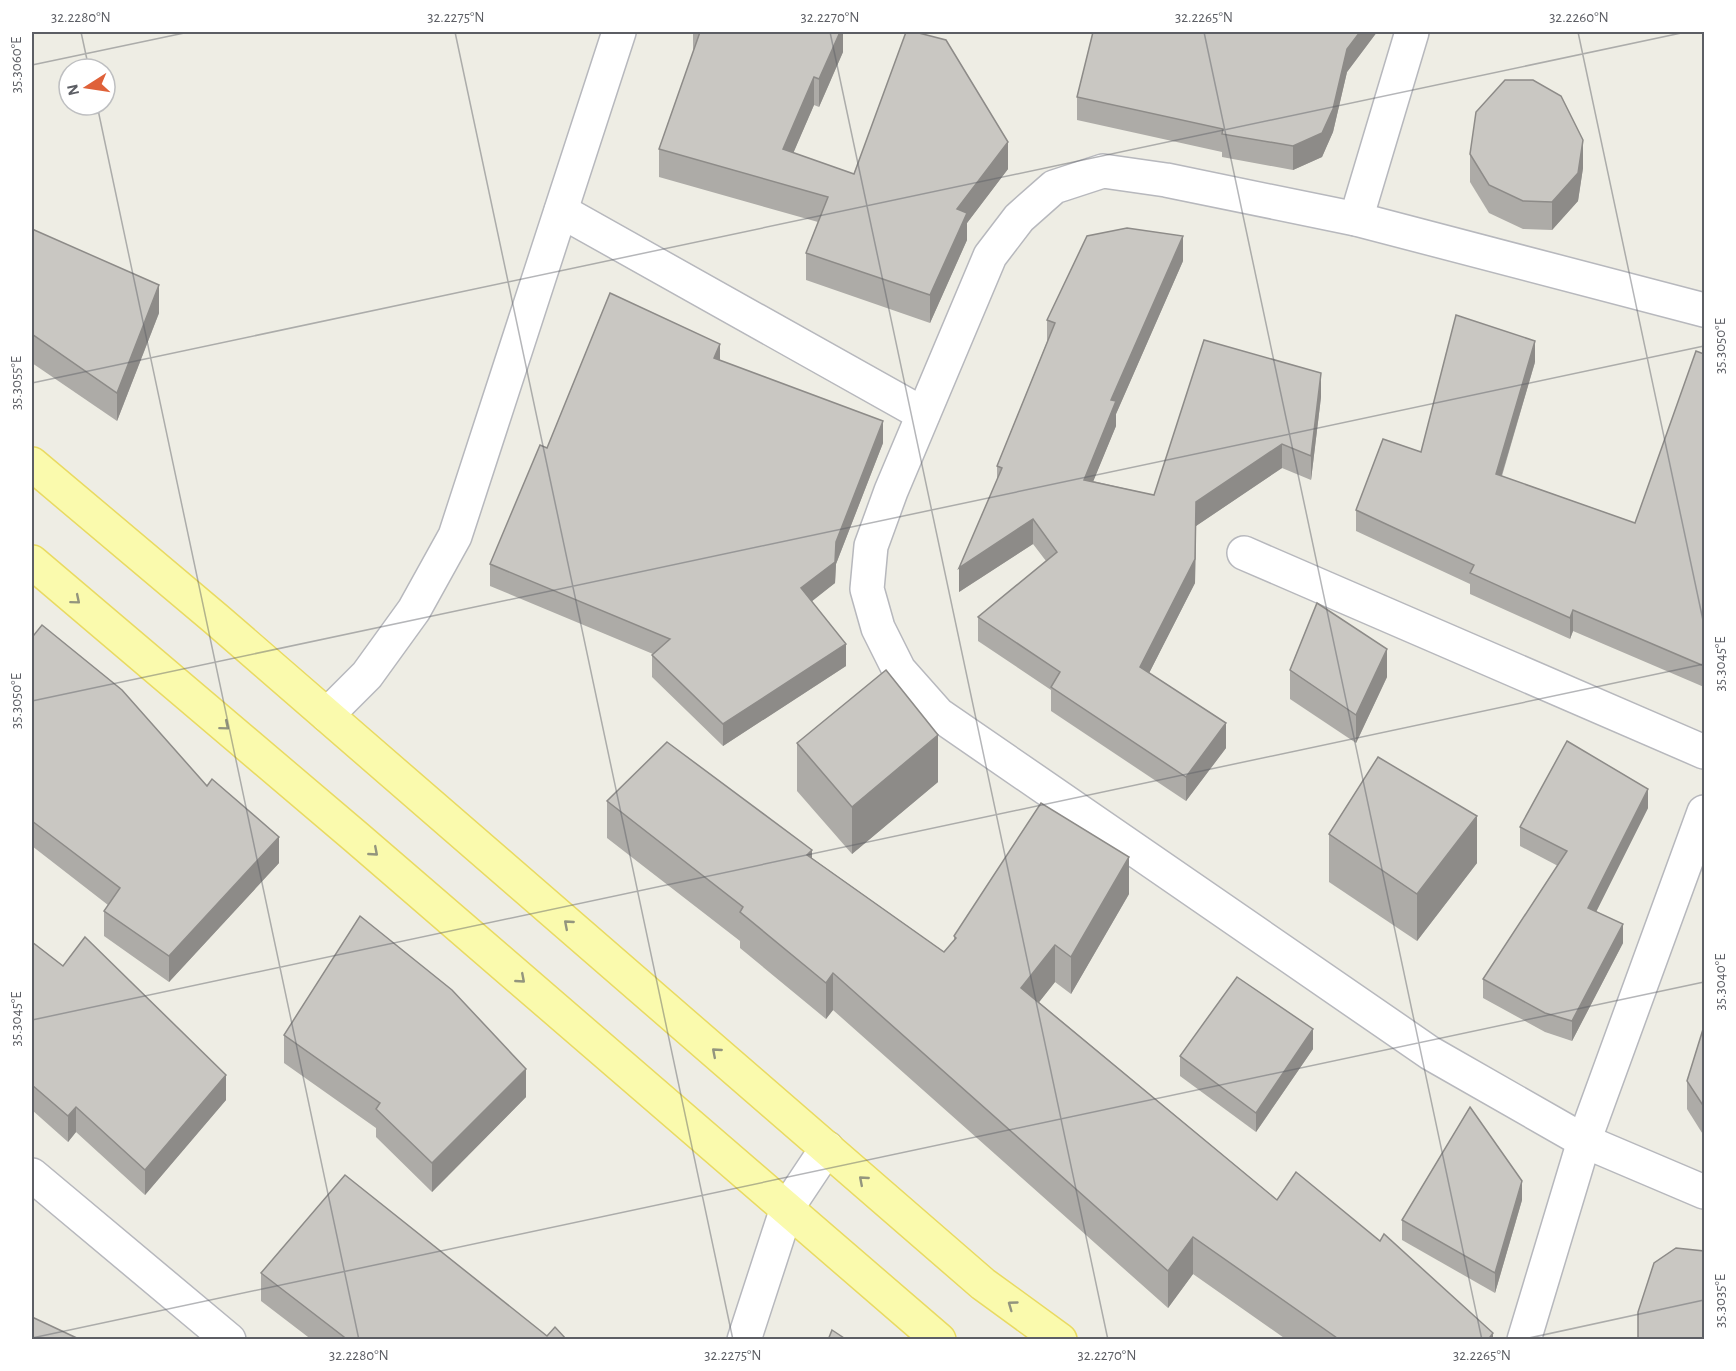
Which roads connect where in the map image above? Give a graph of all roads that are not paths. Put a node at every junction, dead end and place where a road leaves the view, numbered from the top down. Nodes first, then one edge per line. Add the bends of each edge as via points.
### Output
1 (619, 32) edge
2 (1412, 32) edge
3 (561, 211) junction
4 (1356, 219) junction
5 (1704, 310) edge
6 (923, 414) junction
7 (32, 464) edge
8 (1244, 553) dead end
9 (32, 562) edge
10 (327, 715) junction
11 (1704, 752) edge
12 (1704, 812) edge
13 (1584, 1141) junction
14 (827, 1148) junction
15 (32, 1175) edge
16 (1704, 1192) edge
17 (787, 1208) junction
18 (229, 1340) edge
19 (744, 1340) edge
20 (939, 1340) edge
21 (1060, 1340) edge
22 (1524, 1340) edge

1 - 3 street
2 - 4 street
3 - 6 street
3 - 10 street via 455,536 408,619 367,675
4 - 5 street
4 - 6 street via 1103,171 1054,187 1019,218 990,256
6 - 13 street via 871,546 867,589 878,628 899,670 938,714 1430,1053
7 - 10 main road
8 - 11 street
9 -> 17 main road
14 -> 10 main road
12 - 13 street
13 - 16 street
13 - 22 street
14 - 17 street
21 -> 14 main road via 983,1284
15 - 18 street
17 - 19 street
17 - 20 main road

